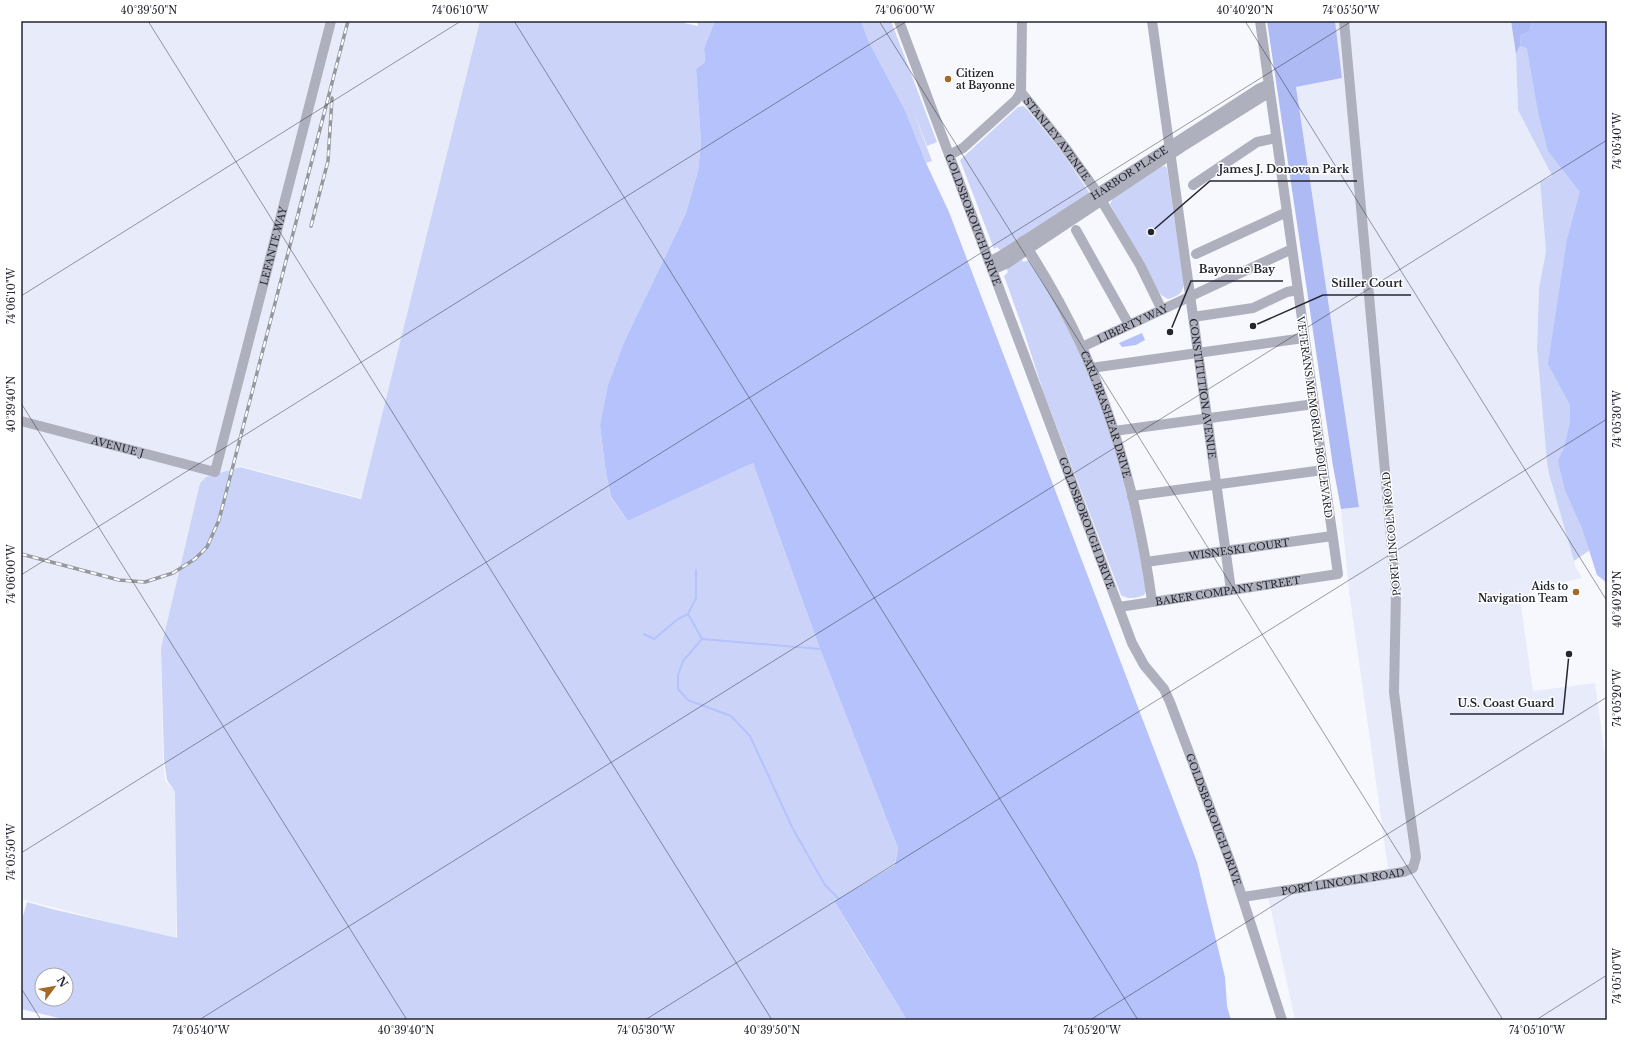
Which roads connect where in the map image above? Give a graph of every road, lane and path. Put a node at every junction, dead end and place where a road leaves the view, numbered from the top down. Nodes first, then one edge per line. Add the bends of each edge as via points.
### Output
1 (331, 21) edge
2 (899, 21) edge
3 (1022, 21) edge
4 (1152, 21) edge
5 (1260, 21) edge
6 (1345, 24) edge
7 (1269, 89) junction
8 (1021, 92) junction
9 (1276, 138) junction
10 (1170, 150) junction
11 (949, 155) junction
12 (1193, 185) dead end
13 (1100, 197) junction
14 (1287, 212) junction
15 (1076, 230) dead end
16 (1025, 245) junction
17 (1292, 249) junction
18 (1196, 254) dead end
19 (990, 266) junction
20 (1298, 290) junction
21 (1191, 297) junction
22 (1162, 310) junction
23 (1193, 317) junction
24 (1129, 325) junction
25 (1304, 338) junction
26 (1082, 346) junction
27 (1198, 353) junction
28 (1091, 368) junction
29 (1314, 404) junction
30 (1207, 419) junction
31 (21, 421) edge
32 (1114, 431) junction
33 (1323, 470) junction
34 (215, 472) joint
35 (1216, 484) junction
36 (1132, 496) junction
37 (1332, 536) junction
38 (1226, 551) junction
39 (1146, 562) junction
40 (1338, 574) joint
41 (1231, 590) junction
42 (1152, 601) junction
43 (1119, 607) junction
44 (1243, 896) junction
45 (1282, 1020) edge

1 - 34 street, LEFANTE WAY
2 - 11 street, GOLDSBOROUGH DRIVE
3 - 8 street, STANLEY AVENUE
4 - 10 street, CONSTITUTION AVENUE
5 - 7 street, VETERANS MEMORIAL BOULEVARD
6 - 44 street, PORT LINCOLN ROAD via 1396,592 1394,692 1416,857 1413,868 1403,872
7 - 9 street, VETERANS MEMORIAL BOULEVARD
7 - 10 street, HARBOR PLACE via 1260,88
8 - 11 street via 1016,100 963,148
8 - 13 street, STANLEY AVENUE
9 - 12 street via 1260,141
9 - 14 street, VETERANS MEMORIAL BOULEVARD
10 - 13 street, HARBOR PLACE
10 - 21 street, CONSTITUTION AVENUE
11 - 19 street, GOLDSBOROUGH DRIVE
13 - 16 street, HARBOR PLACE
13 - 22 street, STANLEY AVENUE via 1140,265
14 - 17 street, VETERANS MEMORIAL BOULEVARD
14 - 18 street
15 - 24 street
16 - 19 street, HARBOR PLACE
16 - 26 street, CARL BRASHEAR DRIVE
17 - 20 street, VETERANS MEMORIAL BOULEVARD
17 - 21 street, LIBERTY WAY
19 - 43 street, GOLDSBOROUGH DRIVE
20 - 23 street via 1287,292 1253,308
20 - 25 street, VETERANS MEMORIAL BOULEVARD
21 - 22 street, LIBERTY WAY
21 - 23 street, CONSTITUTION AVENUE
22 - 24 street, LIBERTY WAY
23 - 27 street, CONSTITUTION AVENUE
24 - 26 street, LIBERTY WAY
25 - 27 street
25 - 29 street, VETERANS MEMORIAL BOULEVARD
26 - 28 street, CARL BRASHEAR DRIVE
27 - 28 street
27 - 30 street, CONSTITUTION AVENUE
28 - 32 street, CARL BRASHEAR DRIVE
29 - 30 street
29 - 33 street, VETERANS MEMORIAL BOULEVARD
30 - 32 street
30 - 35 street, CONSTITUTION AVENUE
31 - 34 street, AVENUE J
32 - 36 street, CARL BRASHEAR DRIVE
33 - 35 street
33 - 37 street, VETERANS MEMORIAL BOULEVARD
35 - 36 street
35 - 38 street, CONSTITUTION AVENUE
36 - 39 street, CARL BRASHEAR DRIVE
37 - 38 street, WISNESKI COURT
37 - 40 street, VETERANS MEMORIAL BOULEVARD
38 - 39 street, WISNESKI COURT
38 - 41 street, CONSTITUTION AVENUE
39 - 42 street, CARL BRASHEAR DRIVE
40 - 41 street, BAKER COMPANY STREET
41 - 42 street, BAKER COMPANY STREET
42 - 43 street, BAKER COMPANY STREET
43 - 44 street, GOLDSBOROUGH DRIVE via 1138,654 1168,696
44 - 45 street, GOLDSBOROUGH DRIVE

